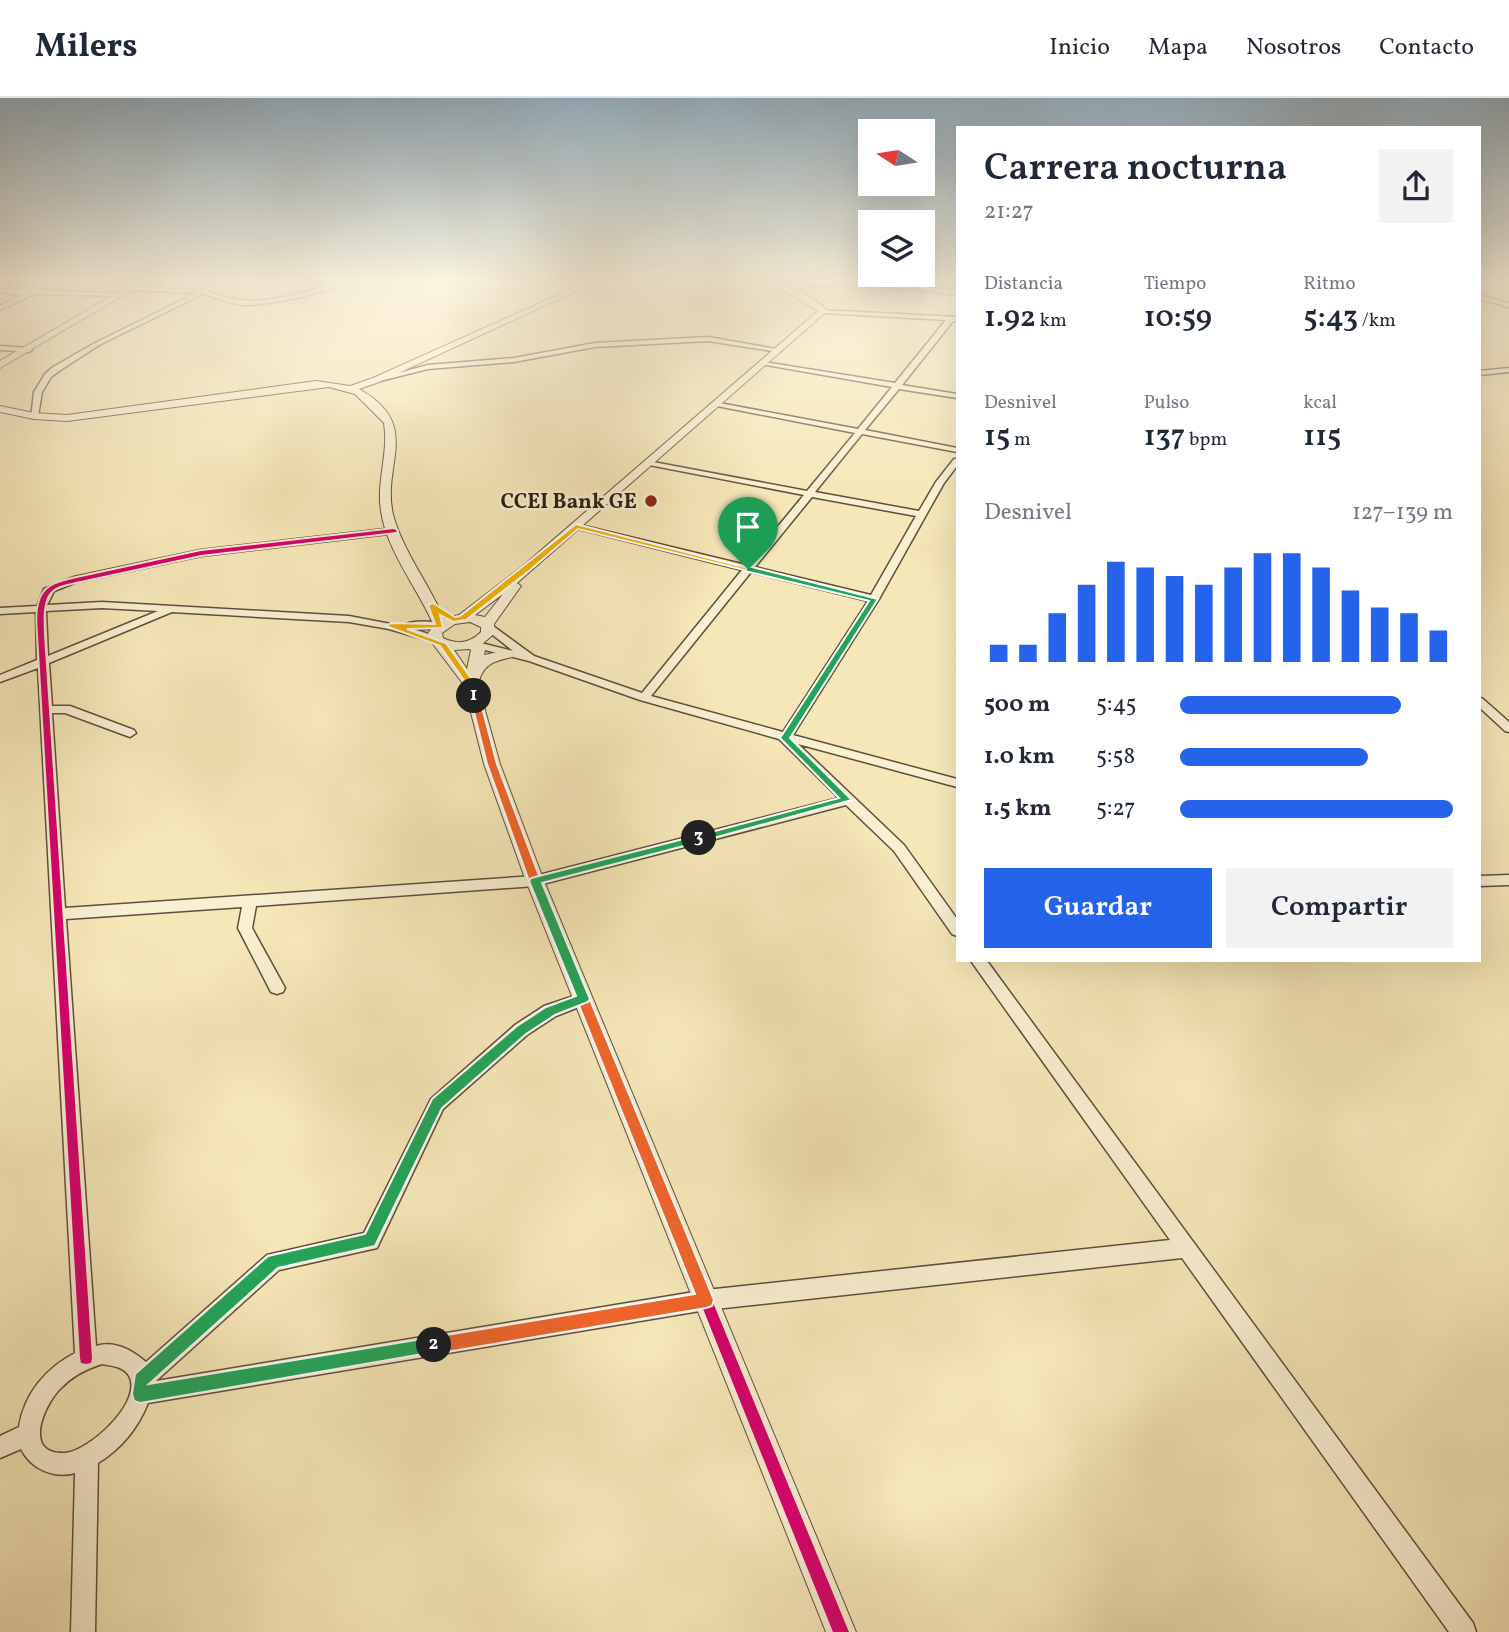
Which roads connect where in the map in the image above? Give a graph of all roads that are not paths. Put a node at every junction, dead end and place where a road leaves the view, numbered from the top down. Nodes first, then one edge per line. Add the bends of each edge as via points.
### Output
1 (24, 353) edge
2 (83, 353) edge
3 (436, 353) edge
4 (554, 353) edge
5 (776, 353) edge
6 (926, 353) edge
7 (764, 364) junction
8 (0, 365) edge
9 (1509, 370) edge
10 (1481, 373) edge
11 (373, 381) junction
12 (329, 384) junction
13 (898, 386) junction
14 (352, 388) junction
15 (956, 396) edge
16 (365, 397) junction
17 (717, 404) junction
18 (0, 409) edge
19 (34, 416) junction
20 (860, 432) junction
21 (956, 450) edge
22 (956, 462) edge
23 (648, 464) junction
24 (808, 495) junction
25 (920, 514) junction
26 (576, 527) junction
27 (394, 531) junction
28 (527, 569) junction
29 (748, 569) junction
30 (874, 599) junction
31 (41, 607) junction
32 (172, 610) junction
33 (0, 611) edge
34 (488, 626) junction
35 (446, 629) junction
36 (473, 644) junction
37 (507, 654) junction
38 (533, 659) junction
39 (43, 662) junction
40 (473, 678) junction
41 (0, 679) edge
42 (644, 698) junction
43 (1481, 703) edge
44 (46, 710) junction
45 (1509, 727) edge
46 (130, 733) dead end
47 (785, 738) junction
48 (855, 757) junction
49 (827, 779) junction
50 (956, 783) edge
51 (847, 800) junction
52 (1509, 880) edge
53 (535, 881) junction
54 (1481, 881) edge
55 (250, 900) junction
56 (58, 915) junction
57 (956, 929) edge
58 (980, 962) edge
59 (277, 988) dead end
60 (583, 999) junction
61 (1185, 1248) junction
62 (706, 1300) junction
63 (86, 1358) junction
64 (140, 1387) junction
65 (29, 1434) junction
66 (0, 1447) edge
67 (87, 1458) junction
68 (83, 1632) edge
69 (841, 1632) edge
70 (1464, 1632) edge

1 - 8 street
2 - 19 street via 47,376 38,392
3 - 11 street
4 - 11 street via 428,367
5 - 7 street
6 - 13 street
7 - 13 street
7 - 17 street
9 - 10 street
11 - 12 street
11 - 14 street
11 - 16 street
12 - 14 street
12 - 19 street via 88,417
13 - 15 street
13 - 20 street
14 - 16 street
16 - 27 street via 391,429 387,513
17 - 20 street
17 - 23 street
18 - 19 street
20 - 21 street
20 - 24 street
22 - 25 street
23 - 24 street
23 - 26 street
24 - 25 street
24 - 29 street
25 - 30 street
26 - 28 street
26 - 29 street
27 - 31 street via 227,550 130,567 55,586
27 - 35 street
28 - 34 street
28 - 35 street
29 - 30 street
29 - 42 street
30 - 47 street
31 - 32 street
31 - 33 street
31 - 39 street
32 - 35 street
32 - 39 street
34 - 35 street via 477,619
34 - 36 street via 485,637
34 - 38 street
35 - 36 street via 457,647
35 - 40 street
36 - 37 street
36 - 40 street via 478,650
37 - 38 street
37 - 40 street via 488,658
38 - 42 street
39 - 41 street
39 - 44 street
40 - 53 street via 492,764
42 - 47 street
43 - 45 street
44 - 46 street via 66,709
44 - 56 street
47 - 48 street
47 - 49 street
48 - 49 street via 832,765
48 - 50 street
49 - 51 street
51 - 53 street
51 - 57 street via 899,848
52 - 54 street
53 - 55 street
53 - 60 street
55 - 56 street
55 - 59 street via 245,928
56 - 63 street
58 - 61 street
60 - 62 street
60 - 64 street via 550,1011 521,1030 437,1104 370,1241 274,1262
61 - 62 street
61 - 70 street
62 - 64 street
62 - 69 street
63 - 64 street via 116,1354 128,1359 136,1368
63 - 65 street via 61,1374 39,1398
64 - 67 street via 134,1413 122,1431
65 - 66 street
65 - 67 street via 32,1448 53,1464
67 - 68 street

